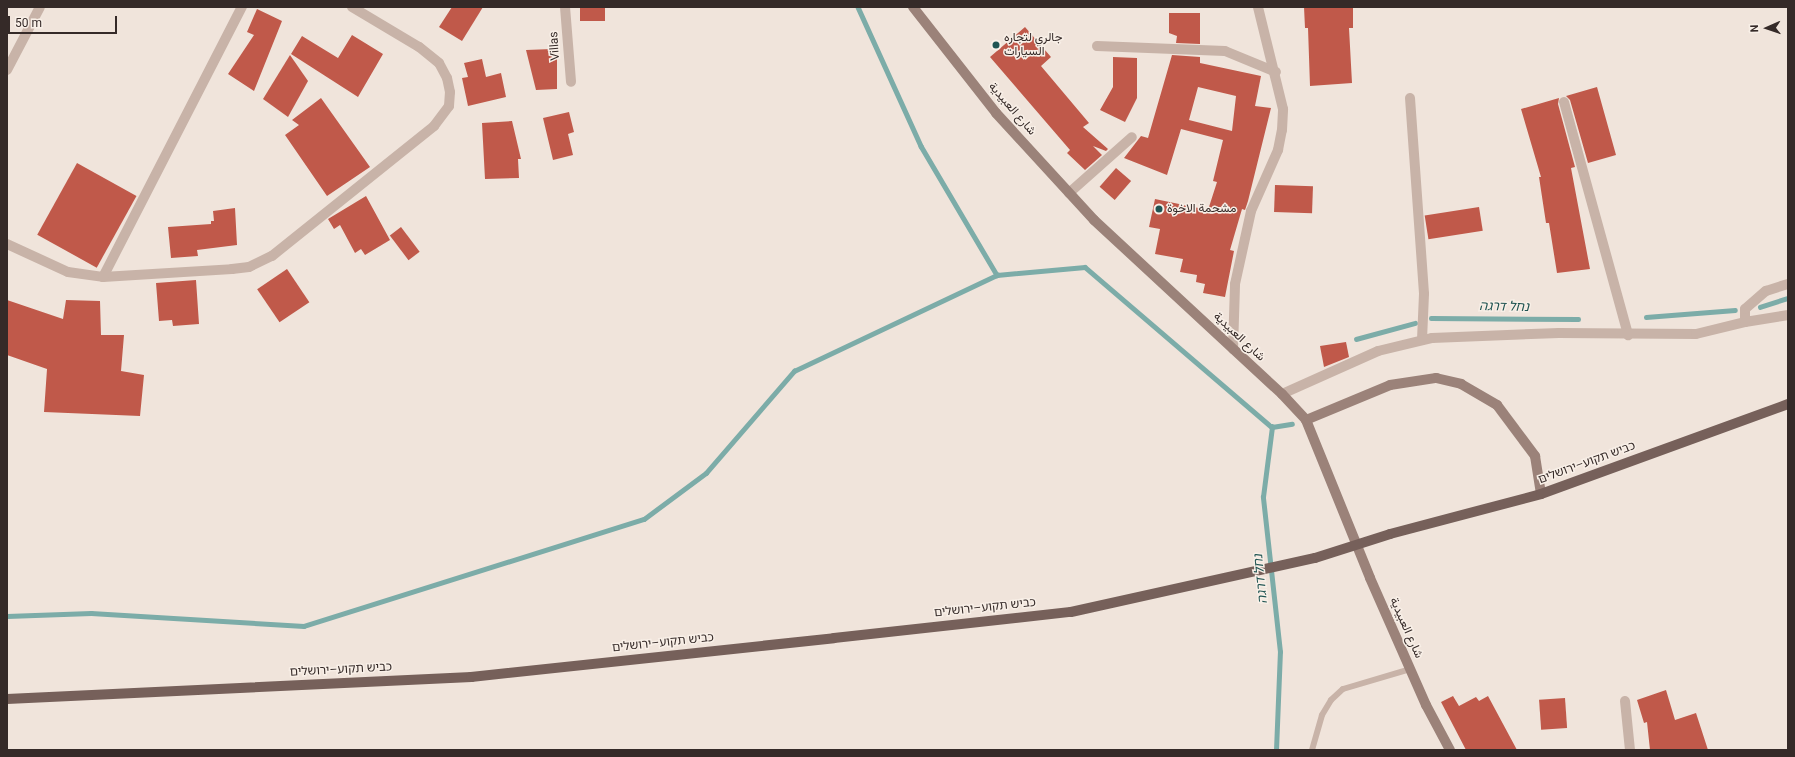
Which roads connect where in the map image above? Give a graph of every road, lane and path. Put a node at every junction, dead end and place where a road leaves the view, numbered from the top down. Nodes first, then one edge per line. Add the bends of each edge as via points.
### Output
1 (40, 7) edge
2 (242, 7) edge
3 (352, 7) edge
4 (565, 7) edge
5 (913, 7) edge
6 (1258, 7) edge
7 (1097, 46) dead end
8 (7, 70) edge
9 (1276, 72) junction
10 (571, 82) dead end
11 (1410, 98) dead end
12 (1564, 102) dead end
13 (1132, 137) dead end
14 (1069, 193) junction
15 (7, 244) edge
16 (103, 277) junction
17 (1788, 284) edge
18 (1788, 315) edge
19 (1745, 322) junction
20 (1628, 334) junction
21 (1422, 340) junction
22 (1233, 349) junction
23 (1282, 394) junction
24 (1788, 404) edge
25 (1306, 420) junction
26 (1541, 494) junction
27 (1410, 669) junction
28 (7, 699) edge
29 (1625, 701) dead end
30 (1312, 750) edge
31 (1450, 750) edge
32 (1630, 750) edge

1 - 8 street
2 - 16 street
3 - 16 street via 420,47 439,63 447,78 450,92 445,115 262,263 232,269
4 - 10 street, Villas
5 - 14 main road, شارع العبيدية via 996,113
6 - 9 street
7 - 9 street via 1225,51
9 - 22 street via 1283,109 1282,130 1275,156 1251,211 1235,284
11 - 21 street via 1424,294
12 - 20 street
13 - 14 street
14 - 22 main road, شارع العبيدية via 1094,220
15 - 16 street via 68,272
17 - 19 street via 1766,291 1745,309
18 - 19 street
19 - 20 street via 1696,334
20 - 21 street via 1559,333
21 - 23 street via 1378,351
22 - 23 main road, شارع العبيدية
23 - 25 main road, شارع العبيدية
24 - 26 main road, כביש תקוע–ירושלים
25 - 26 main road via 1390,385 1436,378 1461,384 1497,405 1536,456
25 - 27 main road, شارع العبيدية
26 - 28 main road, כביש תקוע–ירושלים, bridge via 1390,534 1315,558 1071,612 471,677
27 - 30 lane via 1343,689 1331,700 1322,715
27 - 31 main road, شارع العبيدية
29 - 32 street

